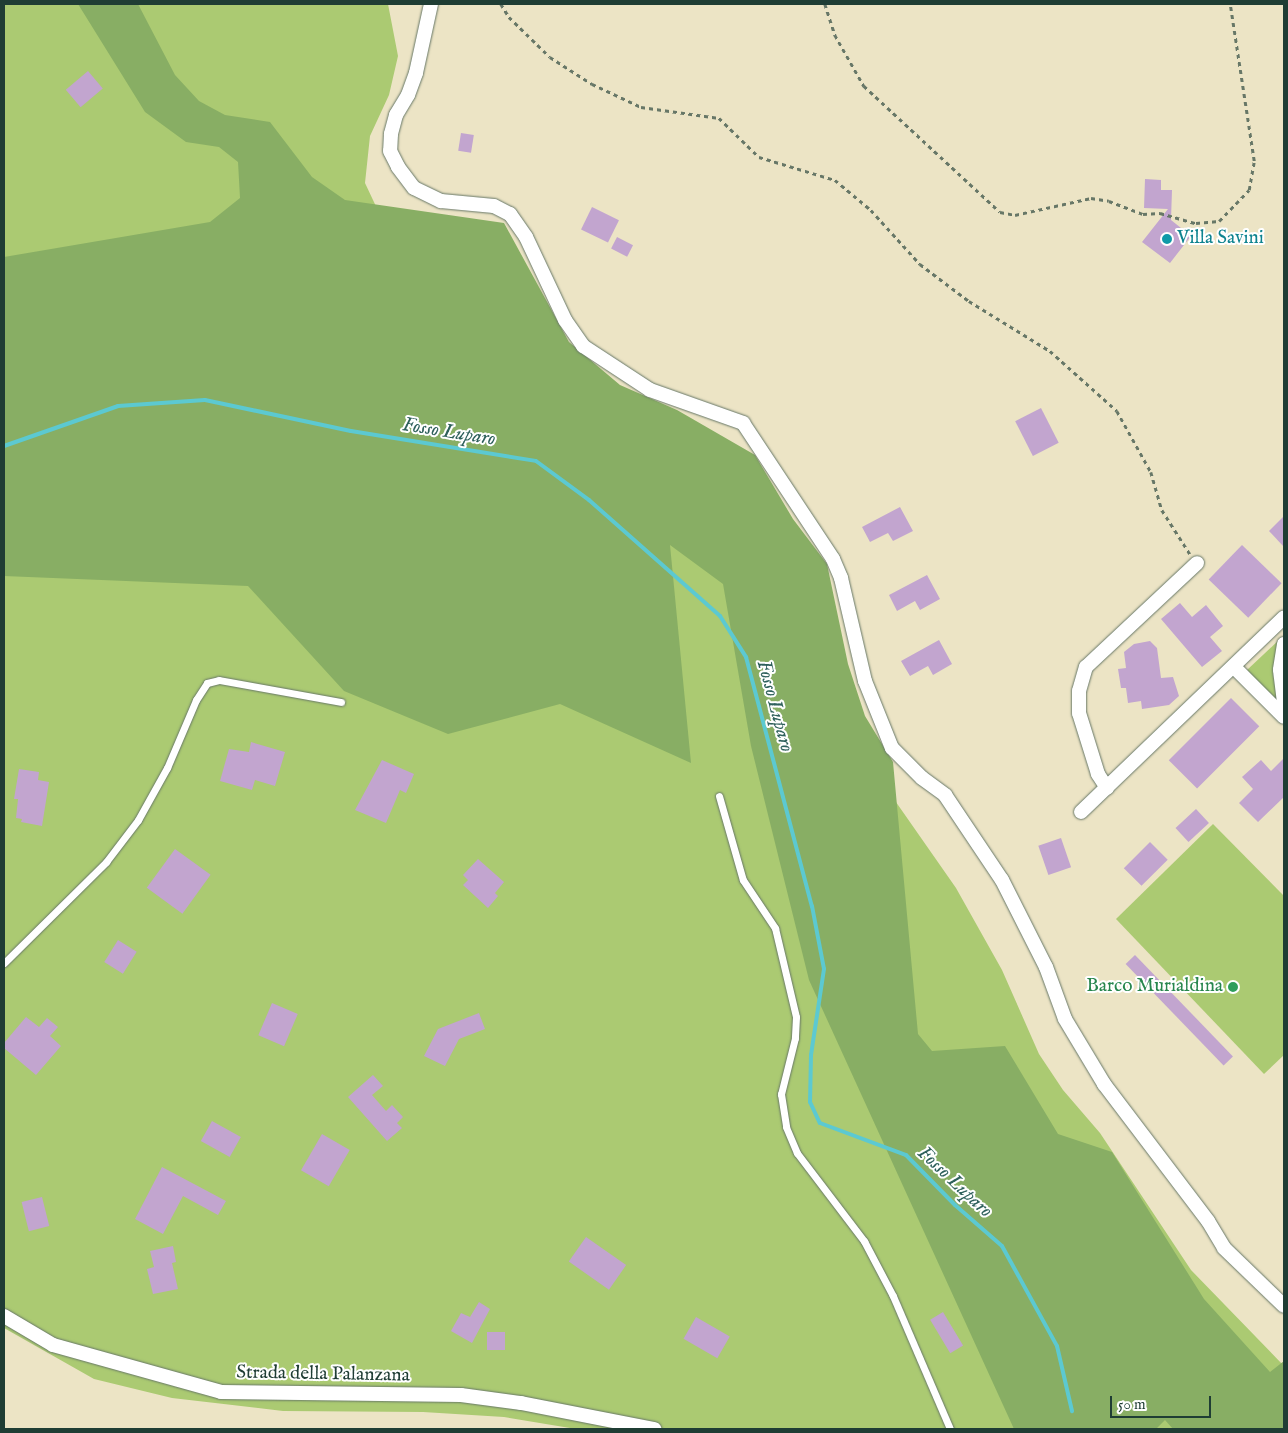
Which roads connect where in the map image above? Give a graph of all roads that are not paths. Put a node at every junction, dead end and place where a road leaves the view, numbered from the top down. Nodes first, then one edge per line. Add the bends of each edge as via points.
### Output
1 (431, 4) edge
2 (1197, 563) road end
3 (1284, 618) edge
4 (1284, 644) edge
5 (1234, 668) junction
6 (341, 702) dead end
7 (1284, 702) edge
8 (1284, 718) edge
9 (1107, 788) junction
10 (719, 796) dead end
11 (1081, 812) dead end
12 (4, 963) edge
13 (1284, 1306) edge
14 (4, 1316) edge
15 (654, 1429) edge
16 (950, 1429) edge

1 - 13 street via 416,72 391,134 390,151 398,167 414,188 441,201 494,206 510,214 526,237 565,320 583,346 650,390 743,423 833,559 841,578 865,681 892,748 945,796 997,872 1046,967 1065,1019 1084,1054 1138,1131 1208,1221 1224,1248
2 - 9 street via 1086,667 1079,690 1079,713 1098,774
3 - 5 street
4 - 7 street via 1280,670
5 - 8 street
5 - 9 street
6 - 12 lane via 219,680 207,683 196,700 168,768 138,820 106,862
9 - 11 street
10 - 16 lane via 743,880 775,928 796,1017 795,1038 781,1094 786,1127 797,1153 872,1256 893,1296
14 - 15 street, Strada della Palanzana via 53,1346 222,1392 461,1395 521,1403

